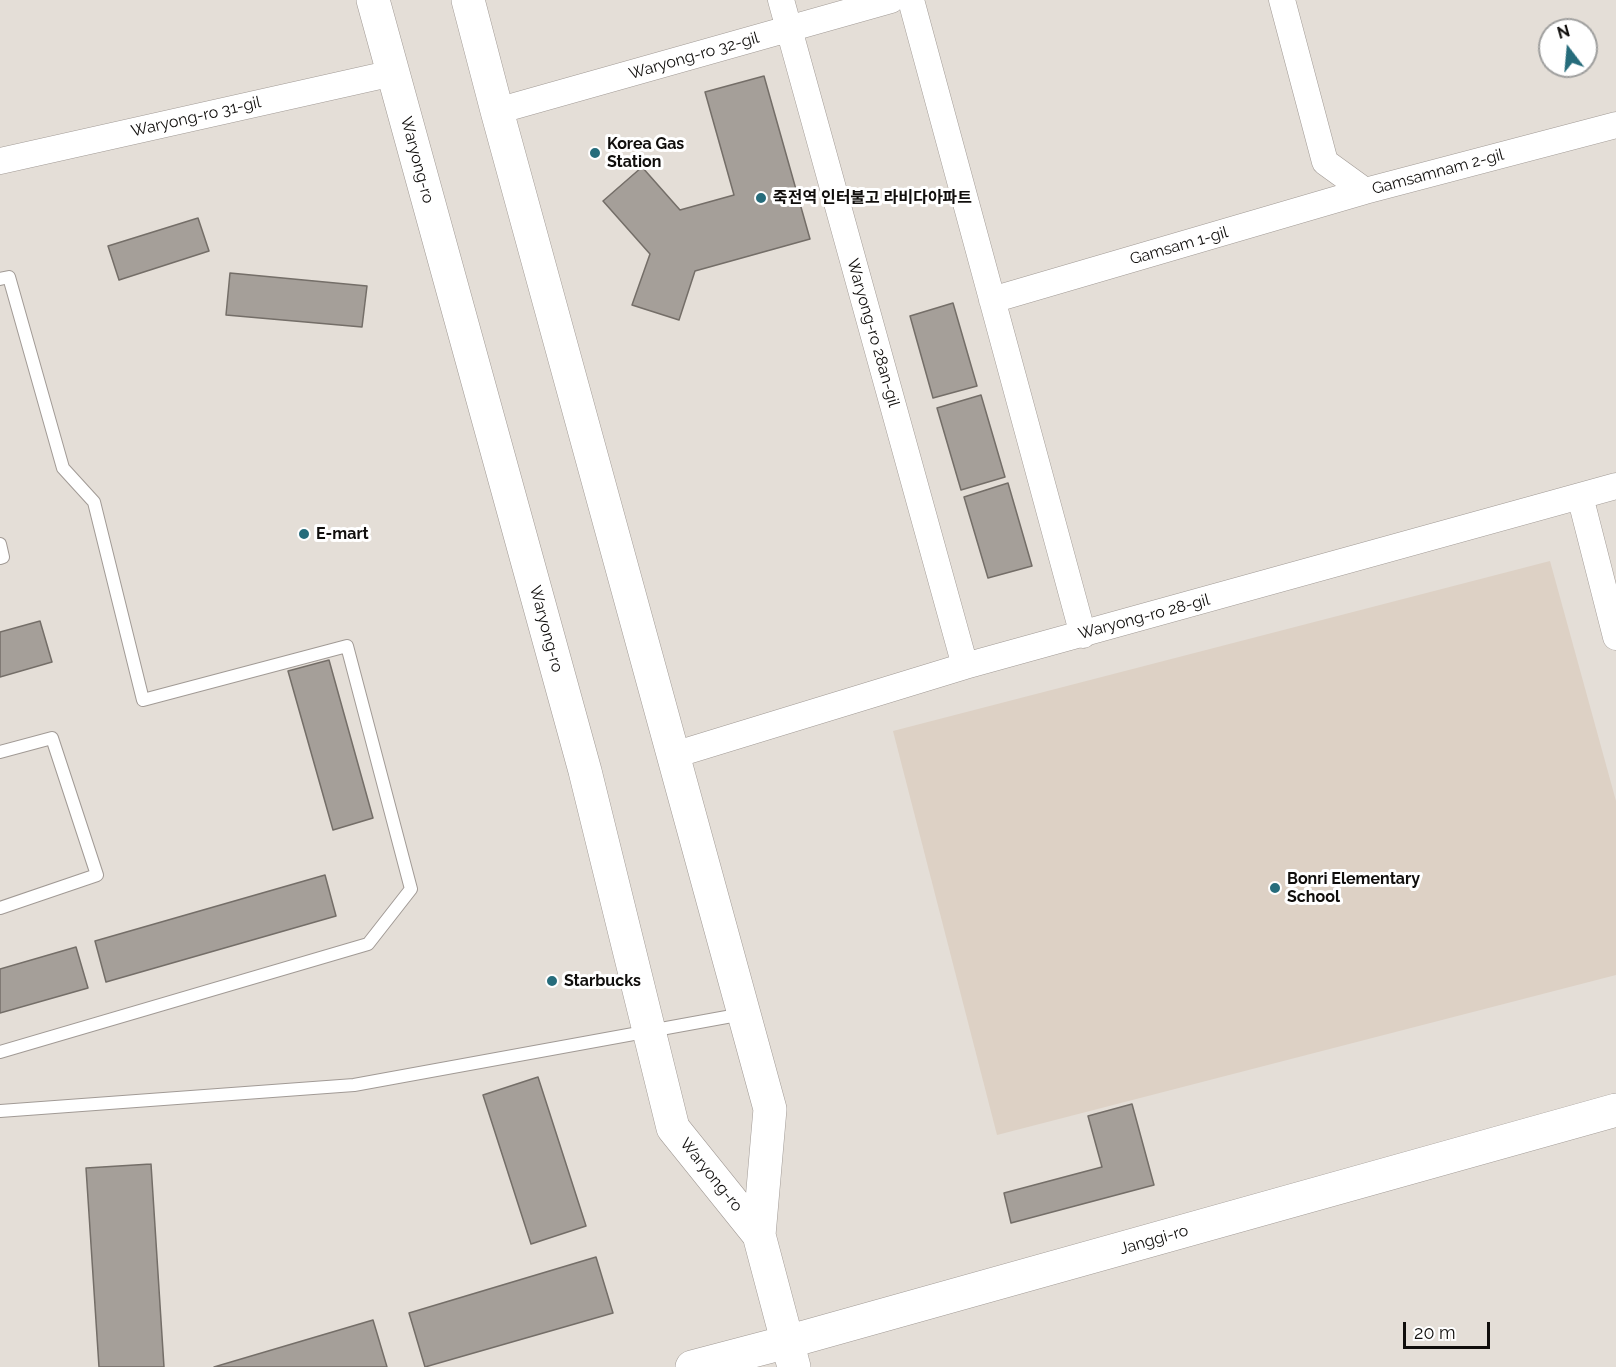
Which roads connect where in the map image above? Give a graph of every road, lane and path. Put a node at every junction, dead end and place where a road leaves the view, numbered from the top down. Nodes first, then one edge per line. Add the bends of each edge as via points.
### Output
1 (373, 0) edge
2 (468, 0) edge
3 (781, 0) edge
4 (891, 0) edge
5 (911, 0) edge
6 (1282, 0) edge
7 (788, 29) junction
8 (393, 73) junction
9 (497, 111) junction
10 (1616, 125) edge
11 (0, 160) edge
12 (1365, 191) junction
13 (0, 279) edge
14 (992, 300) junction
15 (1616, 486) edge
16 (1580, 496) junction
17 (0, 544) edge
18 (0, 558) edge
19 (1083, 634) junction
20 (1616, 637) edge
21 (965, 666) junction
22 (0, 752) edge
23 (674, 755) junction
24 (0, 908) edge
25 (744, 1014) junction
26 (649, 1032) junction
27 (0, 1052) edge
28 (1616, 1110) edge
29 (0, 1111) edge
30 (759, 1235) junction
31 (791, 1355) edge
32 (692, 1367) edge

1 - 8 main road, Waryong-ro
2 - 9 main road, Waryong-ro
3 - 7 street, Waryong-ro 28an-gil
4 - 7 street, Waryong-ro 32-gil
5 - 14 street
6 - 12 street, Gamsamnam 2-gil via 1325,162
7 - 9 street, Waryong-ro 32-gil
7 - 21 street, Waryong-ro 28an-gil
8 - 11 street, Waryong-ro 31-gil
8 - 26 main road, Waryong-ro via 585,771
9 - 23 main road, Waryong-ro
10 - 12 street, Gamsamnam 2-gil
12 - 14 street, Gamsam 1-gil
13 - 27 lane via 9,277 63,468 94,502 143,700 347,646 411,889 368,944
14 - 19 street
15 - 16 street, Waryong-ro 28-gil
16 - 19 street, Waryong-ro 28-gil
16 - 20 street
17 - 18 lane
19 - 21 street, Waryong-ro 28-gil
21 - 23 street, Waryong-ro 28-gil
22 - 24 lane via 52,738 97,875
23 - 25 main road, Waryong-ro
25 - 26 lane
25 - 30 main road, Waryong-ro via 770,1109
26 - 29 lane via 354,1085
26 - 30 main road, Waryong-ro via 673,1128
28 - 31 main road, Janggi-ro
30 - 31 main road, Waryong-ro
31 - 32 main road, Janggi-ro

